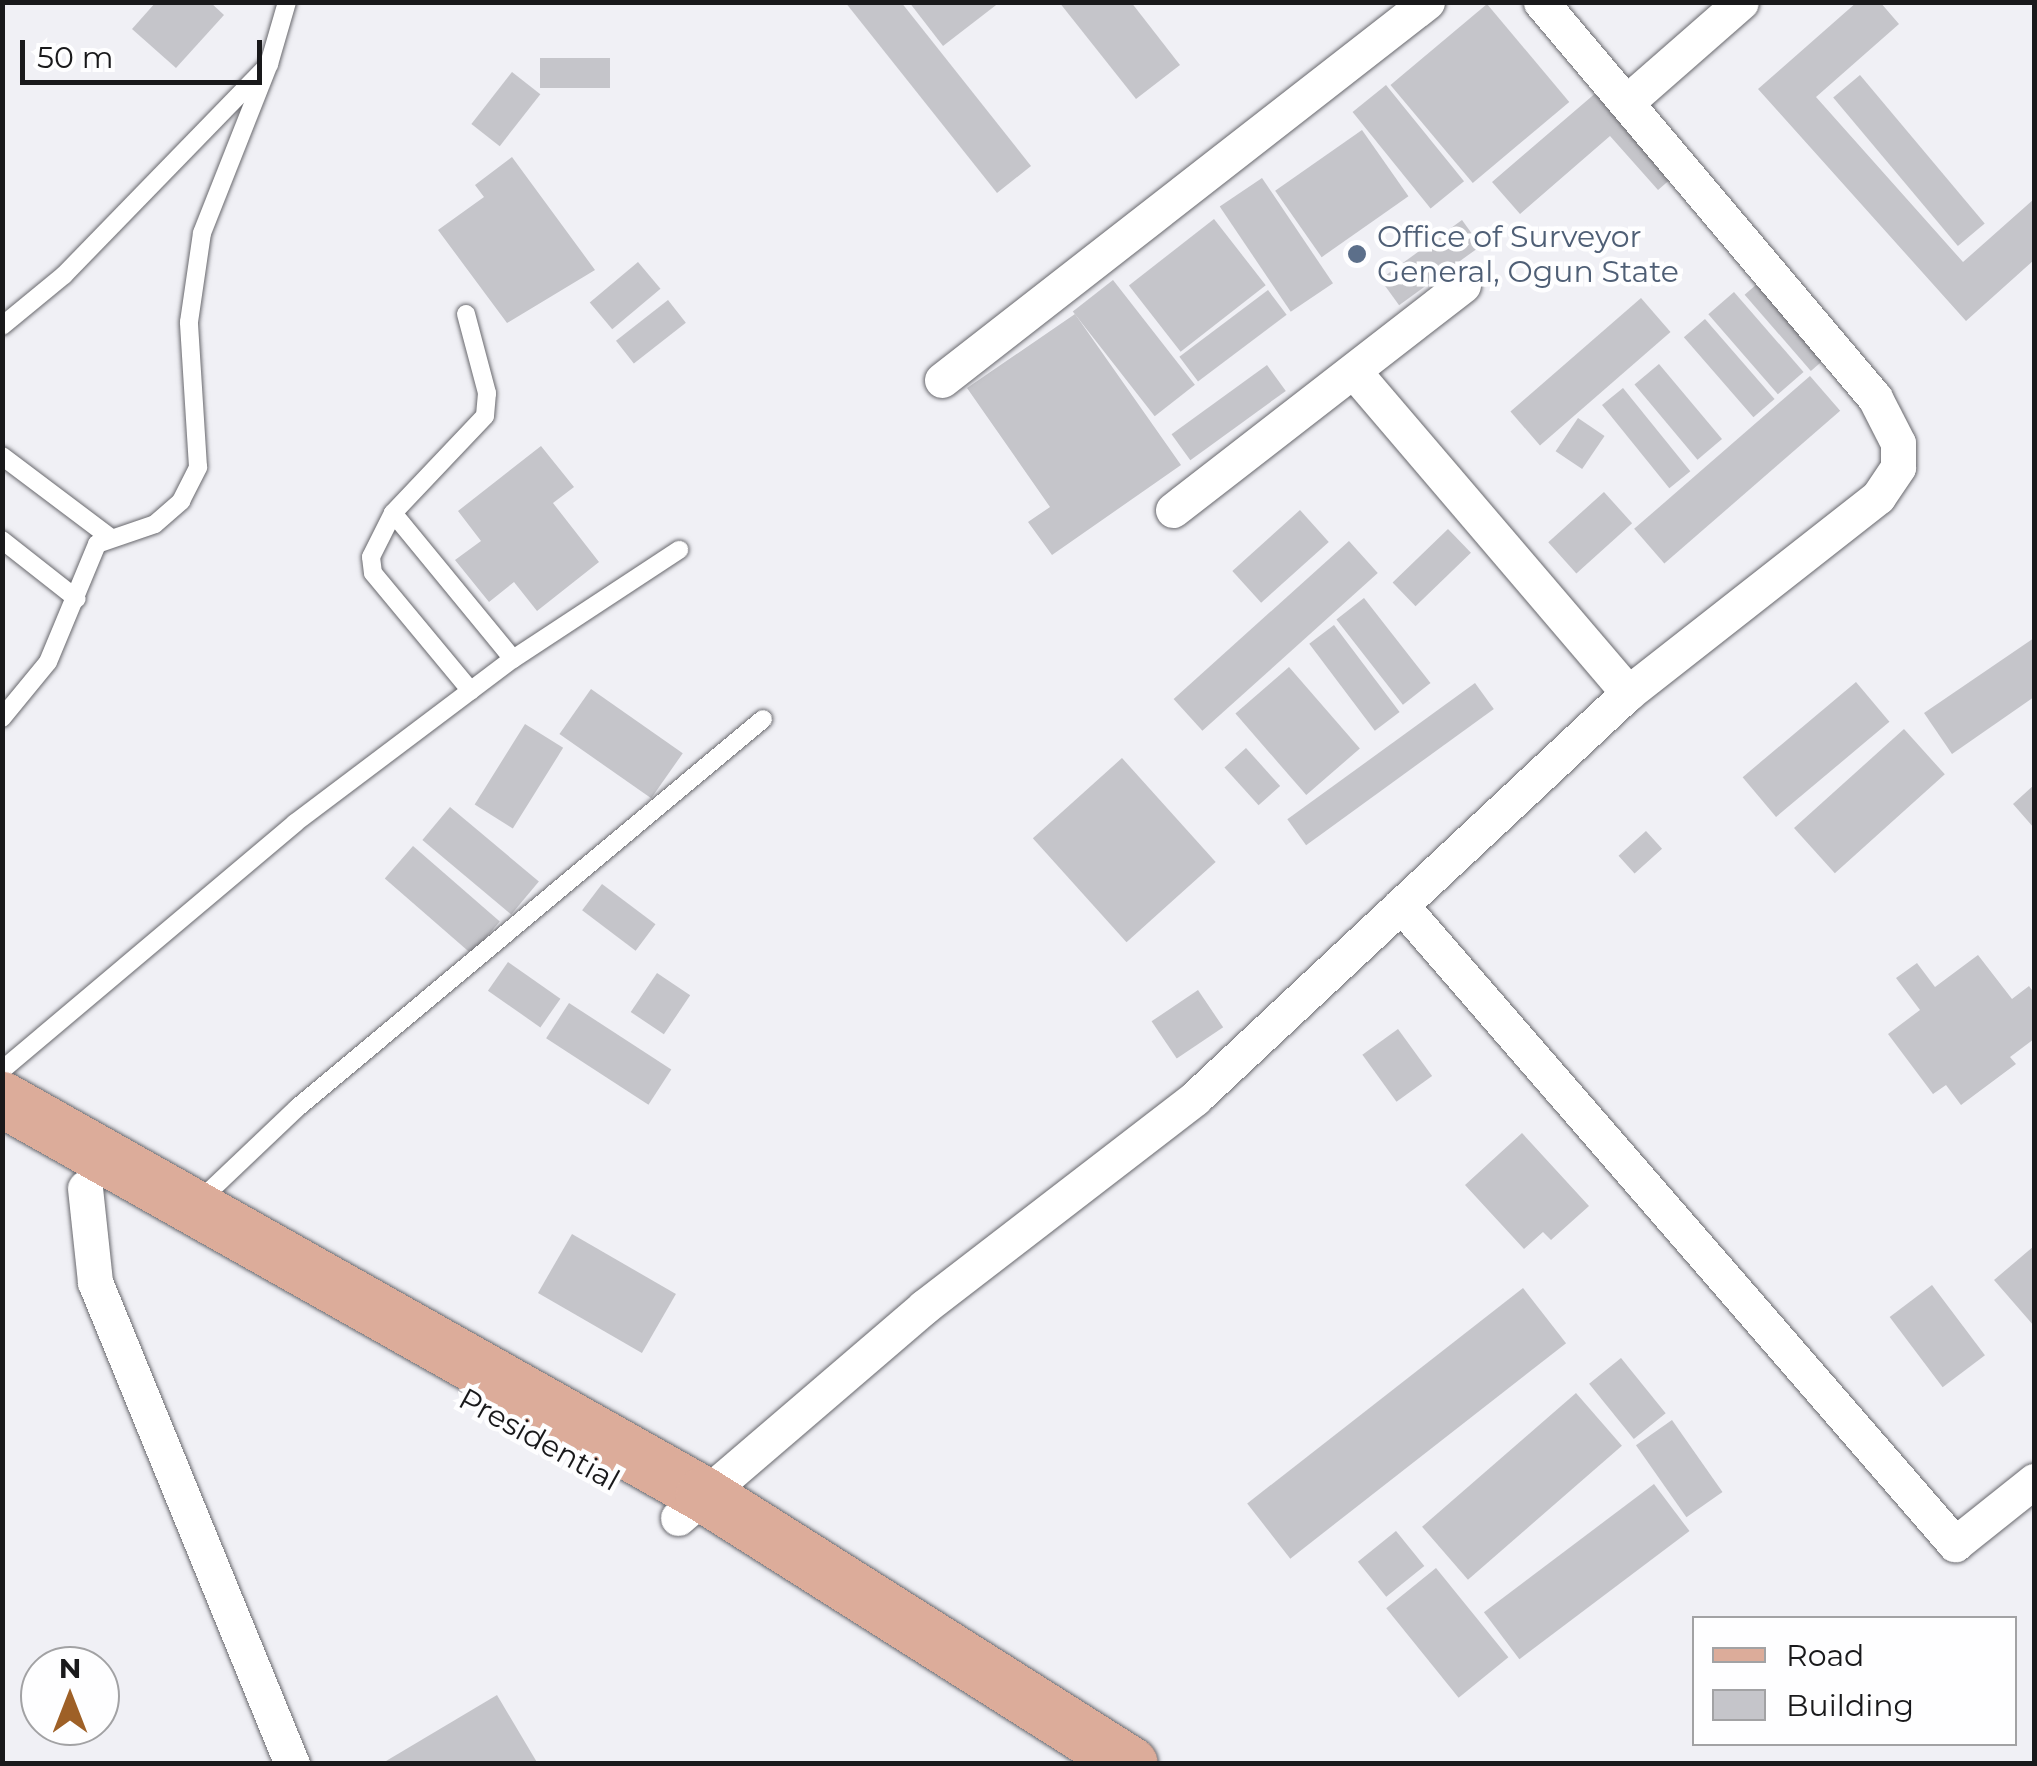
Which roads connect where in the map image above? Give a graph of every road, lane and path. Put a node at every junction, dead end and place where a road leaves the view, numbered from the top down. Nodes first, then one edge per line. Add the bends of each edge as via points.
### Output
1 (287, 2) edge
2 (1426, 2) edge
3 (1541, 2) edge
4 (1741, 2) edge
5 (269, 64) junction
6 (1628, 100) junction
7 (1462, 285) dead end
8 (466, 314) dead end
9 (2, 326) edge
10 (1355, 374) junction
11 (942, 380) dead end
12 (2, 456) edge
13 (1173, 510) dead end
14 (393, 513) junction
15 (108, 536) junction
16 (2, 540) edge
17 (679, 550) dead end
18 (77, 599) junction
19 (513, 659) junction
20 (471, 692) junction
21 (1628, 692) junction
22 (2, 718) edge
23 (764, 720) dead end
24 (1402, 905) junction
25 (2, 1070) edge
26 (2, 1099) edge
27 (2, 1141) edge
28 (85, 1188) junction
29 (189, 1210) junction
30 (2034, 1481) edge
31 (690, 1506) junction
32 (292, 1764) edge
33 (1060, 1764) edge
34 (1130, 1764) edge

1 - 5 lane
2 - 11 street
3 - 6 street
4 - 6 street
5 - 9 lane via 64,274
5 - 15 lane via 202,233 189,322 198,468 181,501 156,524
6 - 21 street via 1875,398 1898,443 1898,468 1878,497
7 - 10 street
8 - 14 lane via 487,393 485,416
10 - 13 street
10 - 21 street
12 - 15 lane
14 - 19 lane
14 - 20 lane via 375,538 373,573
15 - 18 lane via 97,544
16 - 18 lane
17 - 19 lane
18 - 22 lane via 54,634 48,662
19 - 20 lane
20 - 25 lane via 295,822
21 - 24 street
23 - 29 lane via 296,1108
24 - 30 street via 1955,1544
24 - 31 street via 1195,1098 924,1307
26 - 29 main road
27 - 28 main road, Presidential
28 - 31 main road, Presidential
28 - 32 street via 95,1282
29 - 31 main road
31 - 33 main road, Presidential
31 - 34 main road

